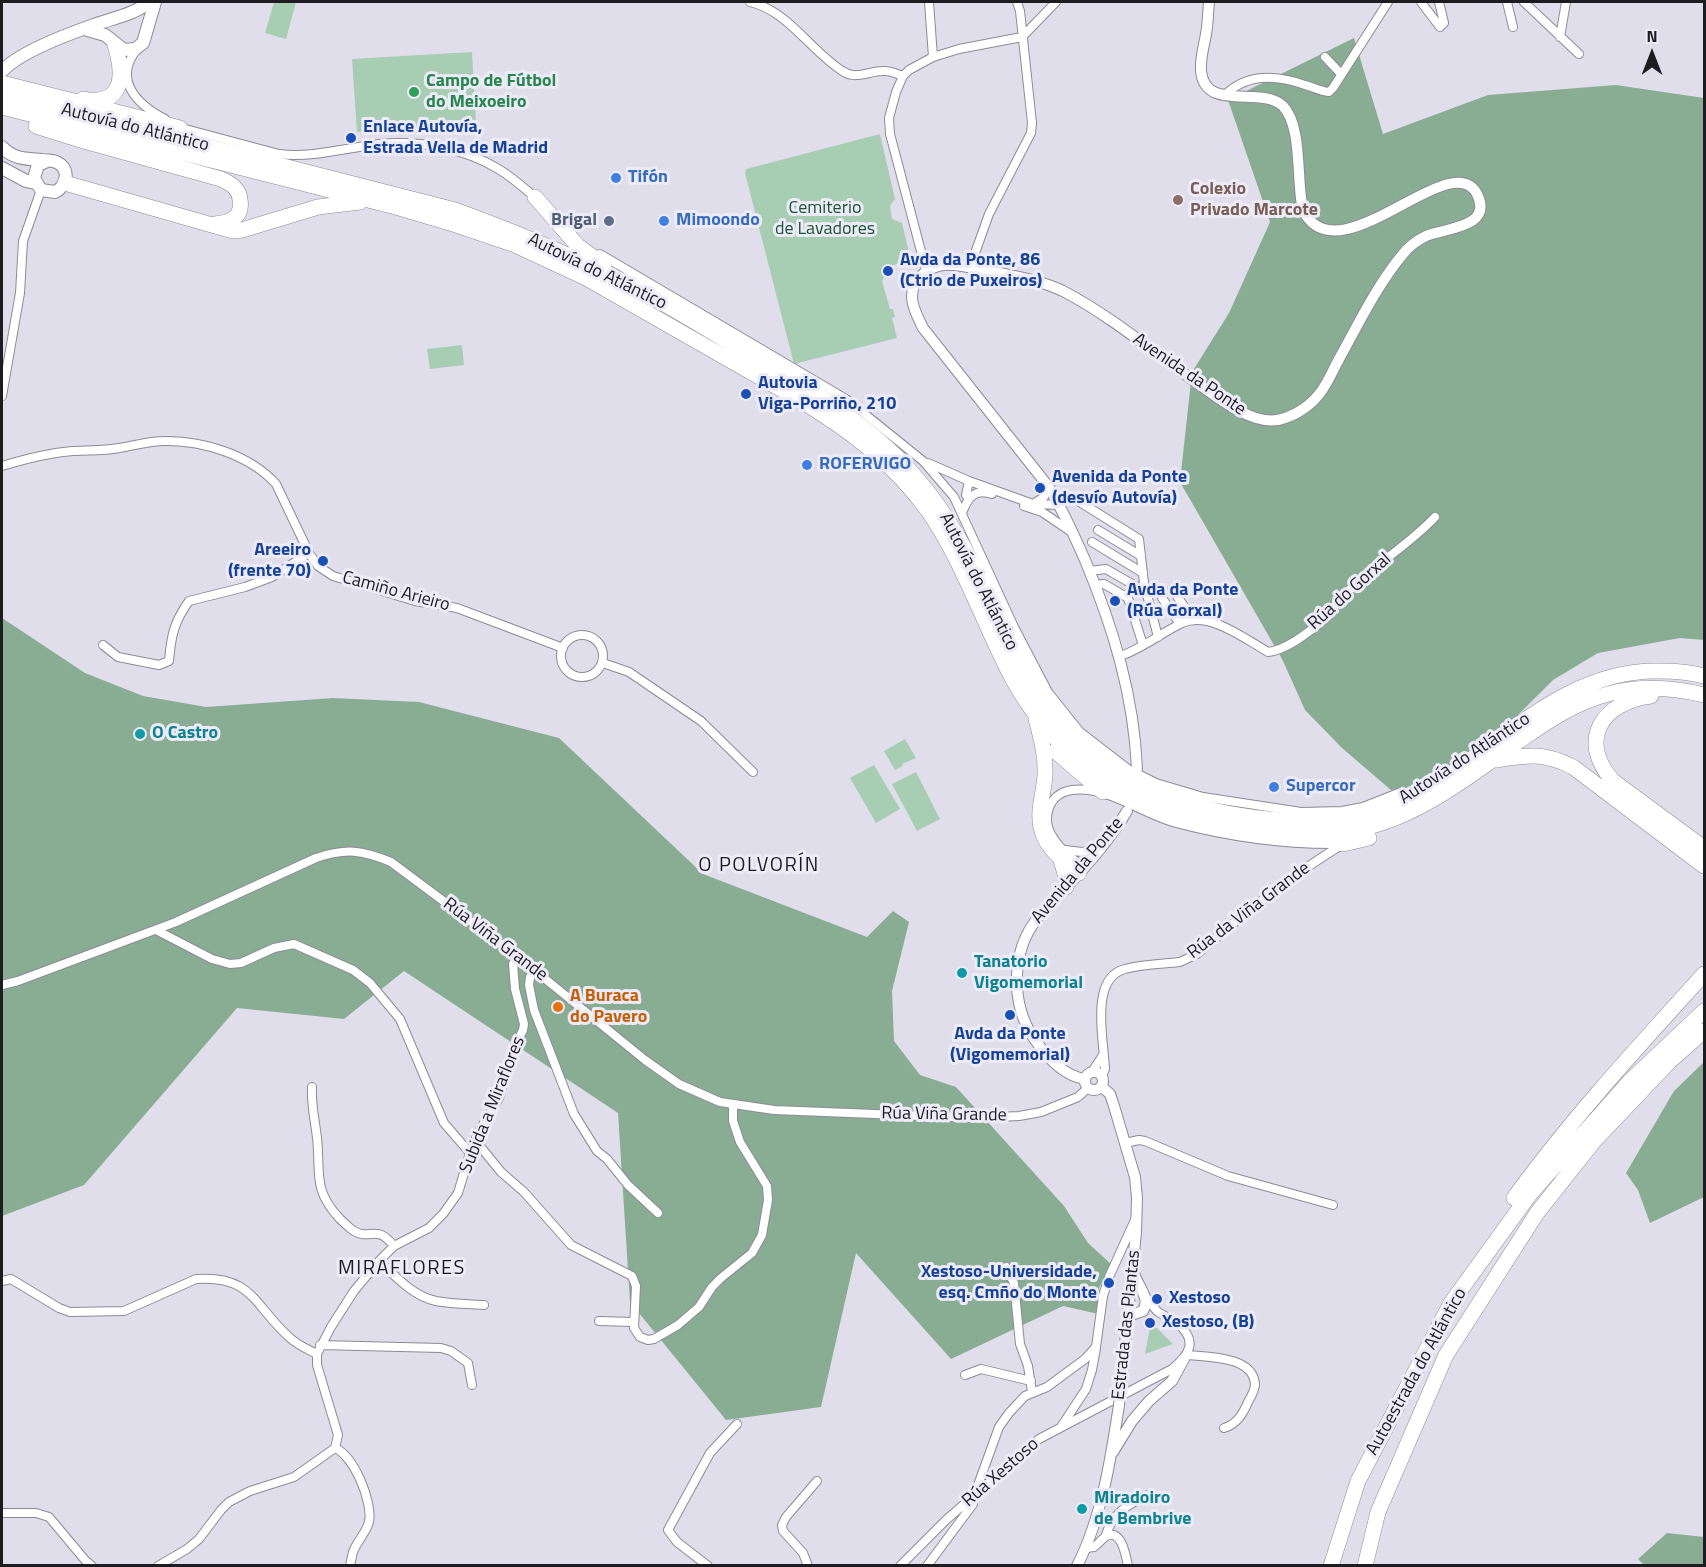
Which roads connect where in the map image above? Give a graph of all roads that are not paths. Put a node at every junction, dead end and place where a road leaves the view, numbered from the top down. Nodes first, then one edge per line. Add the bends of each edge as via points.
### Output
1 (149, 2) edge
2 (155, 2) edge
3 (750, 2) edge
4 (929, 2) edge
5 (1017, 2) edge
6 (1056, 2) edge
7 (1209, 2) edge
8 (1388, 2) edge
9 (1421, 2) edge
10 (1439, 2) edge
11 (1507, 2) edge
12 (1524, 2) edge
13 (1566, 2) edge
14 (122, 16) junction
15 (1513, 27) dead end
16 (83, 29) junction
17 (146, 29) junction
18 (1022, 37) junction
19 (1560, 37) junction
20 (113, 42) junction
21 (139, 46) junction
22 (1579, 54) dead end
23 (933, 57) junction
24 (1324, 57) dead end
25 (4, 69) edge
26 (1341, 74) junction
27 (903, 76) junction
28 (2, 83) edge
29 (2, 94) edge
30 (1224, 96) junction
31 (53, 97) junction
32 (2, 107) edge
33 (2, 116) edge
34 (180, 128) junction
35 (2, 147) edge
36 (2, 156) edge
37 (23, 159) junction
38 (47, 161) junction
39 (2, 168) edge
40 (65, 183) junction
41 (38, 187) junction
42 (535, 197) junction
43 (396, 207) junction
44 (210, 225) junction
45 (970, 267) junction
46 (926, 270) junction
47 (633, 286) junction
48 (802, 385) junction
49 (2, 396) edge
50 (866, 416) junction
51 (923, 461) junction
52 (2, 466) edge
53 (969, 481) junction
54 (1048, 486) junction
55 (968, 498) junction
56 (1074, 499) dead end
57 (1033, 504) junction
58 (1060, 505) junction
59 (1042, 512) junction
60 (962, 513) junction
61 (1435, 517) dead end
62 (1098, 530) dead end
63 (1073, 533) junction
64 (1092, 542) dead end
65 (309, 553) junction
66 (1141, 556) junction
67 (1089, 571) junction
68 (1143, 573) junction
69 (1095, 585) junction
70 (1172, 589) dead end
71 (1146, 592) junction
72 (1162, 598) dead end
73 (1193, 619) junction
74 (1180, 624) junction
75 (1158, 636) junction
76 (103, 645) dead end
77 (1143, 645) junction
78 (563, 648) junction
79 (1120, 656) junction
80 (603, 663) junction
81 (1704, 676) edge
82 (1599, 679) junction
83 (1681, 691) junction
84 (1704, 695) edge
85 (1035, 716) junction
86 (1041, 735) junction
87 (1490, 761) junction
88 (1137, 769) dead end
89 (753, 772) dead end
90 (1103, 792) junction
91 (1401, 792) joint
92 (1438, 798) junction
93 (1127, 811) dead end
94 (1322, 844) junction
95 (1343, 844) junction
96 (1704, 848) edge
97 (1101, 849) junction
98 (1063, 855) junction
99 (1324, 855) junction
100 (1704, 866) edge
101 (1081, 871) junction
102 (1066, 887) junction
103 (156, 930) junction
104 (517, 956) junction
105 (535, 970) junction
106 (1704, 974) edge
107 (2, 985) edge
108 (1704, 1011) edge
109 (1704, 1031) edge
110 (1094, 1080) junction
111 (312, 1087) dead end
112 (733, 1106) junction
113 (475, 1142) junction
114 (1125, 1143) junction
115 (470, 1153) junction
116 (1333, 1205) dead end
117 (658, 1213) dead end
118 (1138, 1214) junction
119 (394, 1246) junction
120 (379, 1261) junction
121 (1006, 1267) dead end
122 (1132, 1267) junction
123 (2, 1281) edge
124 (1130, 1290) junction
125 (1144, 1293) junction
126 (1451, 1303) junction
127 (484, 1305) dead end
128 (1143, 1311) junction
129 (1157, 1311) junction
130 (1128, 1314) junction
131 (599, 1321) dead end
132 (633, 1322) junction
133 (1096, 1347) junction
134 (318, 1350) junction
135 (1186, 1357) junction
136 (965, 1375) dead end
137 (1031, 1381) junction
138 (472, 1385) dead end
139 (1032, 1392) junction
140 (737, 1424) dead end
141 (1061, 1427) junction
142 (1224, 1428) dead end
143 (334, 1448) junction
144 (1110, 1458) junction
145 (817, 1481) dead end
146 (1148, 1495) dead end
147 (971, 1498) junction
148 (2, 1513) edge
149 (1105, 1537) junction
150 (1086, 1548) junction
151 (92, 1566) edge
152 (158, 1566) edge
153 (350, 1566) edge
154 (708, 1566) edge
155 (808, 1566) edge
156 (900, 1566) edge
157 (927, 1566) edge
158 (1077, 1566) edge
159 (1128, 1566) edge
160 (1331, 1566) edge
161 (1365, 1566) edge

1 - 14 main road
2 - 17 main road
3 - 27 street via 774,12 845,73 853,76 889,71
4 - 23 street
5 - 18 street
6 - 18 street
7 - 30 street via 1202,76 1210,90
8 - 26 street
9 - 10 street via 1440,27 1444,23
11 - 15 street
12 - 19 street
13 - 19 street
14 - 16 main road
14 - 17 main road via 142,20
14 - 20 main road via 110,28
16 - 20 main road via 105,35
16 - 25 main road
17 - 21 main road
18 - 23 street
18 - 45 street via 1030,133 989,214
19 - 22 street
20 - 21 main road via 124,50
20 - 31 highway via 122,67 120,84 114,93 91,100
21 - 34 street via 129,60 128,71 135,98
23 - 27 street
24 - 26 street
26 - 30 street via 1329,92 1263,76 1248,80
27 - 46 street via 889,118 890,134
28 - 31 highway
29 - 47 highway, Autovía do Atlántico via 455,210 518,233
30 - 45 street, Avenida da Ponte via 1259,97 1282,105 1295,133 1303,210 1315,225 1333,230 1365,224 1426,192 1456,183 1473,189 1479,201 1476,218 1470,224 1428,235 1407,249 1386,274 1320,394 1298,414 1267,421 1253,418 1062,291 1033,280
31 - 34 highway
32 - 43 highway, Autovía do Atlántico
33 - 44 highway via 221,179 240,195 240,212 225,223
34 - 42 street via 295,156 401,142 448,149 498,169
35 - 37 main road
36 - 37 main road via 13,161
37 - 38 main road
38 - 40 main road via 64,168
38 - 41 main road via 36,169
39 - 41 main road
40 - 41 main road via 55,192
40 - 44 highway
41 - 49 street via 23,242 20,293
42 - 47 highway via 578,246
42 - 50 street via 588,246 846,399
43 - 44 highway via 357,201 318,207 242,230
43 - 85 highway, Autovía do Atlántico via 514,245 586,278 798,399 856,437 898,475 928,512 960,565 1008,670
45 - 46 street, Avenida da Ponte via 938,265
46 - 54 street via 916,281 912,295 913,310 923,328
47 - 48 highway, Autovía do Atlántico
48 - 50 highway
48 - 82 highway, Autovía do Atlántico via 878,439 928,492 971,561 1032,686 1061,725 1113,770 1177,801 1239,814 1309,822 1348,820 1389,809 1435,783 1556,700
50 - 51 street
51 - 53 street
51 - 60 street via 954,497
52 - 65 street, Camiño Arieiro via 44,455 162,441 202,445 232,455 269,475
53 - 55 street
53 - 57 street
54 - 57 street via 1044,497
54 - 58 street
55 - 59 street via 975,492 985,492
55 - 60 street
56 - 66 street via 1139,539
57 - 58 street
58 - 59 street
58 - 63 street
59 - 63 street
60 - 91 street via 1048,692 1080,732 1128,769 1156,783 1203,797 1300,812 1363,807
61 - 73 street, Rúa do Gorxal via 1344,594 1322,622 1278,651 1268,652 1215,623
62 - 66 street
63 - 67 street
64 - 68 street
65 - 76 street via 272,578 189,601 172,633 169,662 159,665 118,657
65 - 78 street, Camiño Arieiro via 318,566 333,576 414,601 457,608
66 - 68 street
67 - 69 street
67 - 71 street via 1106,569
68 - 71 street
69 - 77 street via 1104,584 1128,598
69 - 79 street
70 - 73 street
71 - 75 street
72 - 74 street
73 - 74 street
74 - 75 street
75 - 77 street
77 - 79 street
78 - 80 street via 572,638 586,635 602,648
78 - 80 street via 561,662 575,676 589,677
79 - 88 street
80 - 89 street via 629,672 700,721
81 - 82 highway, Autovía do Atlántico via 1645,671
82 - 91 highway via 1541,698
83 - 84 highway, Autovía do Atlántico
83 - 87 highway, Autovía do Atlántico via 1665,687 1632,689 1585,702
83 - 96 highway via 1631,700 1612,709 1597,731 1596,751 1613,781
85 - 86 highway
85 - 92 highway, Autovía do Atlántico via 1091,770 1123,791 1152,805 1197,818 1285,832 1331,834 1388,822
86 - 90 highway
86 - 98 highway via 1045,775 1040,822 1045,838
87 - 92 highway, Autovía do Atlántico
87 - 100 highway via 1531,755 1559,760 1582,773
90 - 94 street via 1173,822 1291,843
90 - 98 street via 1073,790 1052,801 1047,815 1049,831
92 - 95 highway via 1427,812 1406,823
93 - 97 street, Avenida da Ponte
94 - 95 street
94 - 99 street, Rúa da Viña Grande
95 - 99 street, Rúa da Viña Grande
97 - 98 street
97 - 101 street, Avenida da Ponte
98 - 101 highway
98 - 102 highway
99 - 110 street, Rúa da Viña Grande via 1258,901 1187,960 1125,968 1112,976 1106,983 1101,1015 1105,1069
101 - 102 street, Avenida da Ponte
102 - 110 street, Avenida da Ponte via 1028,932 1020,953 1017,989 1022,1013 1038,1044 1061,1068 1074,1076
103 - 104 street, Rúa Viña Grande via 316,858 355,851 391,862
103 - 107 street, Rúa Viña Grande
103 - 115 street via 230,964 294,944 353,970 370,983 400,1019 444,1124
104 - 105 street, Rúa Viña Grande
104 - 113 street, Subida a Miraflores via 513,964 515,989 523,1030 511,1054 499,1098
105 - 112 street, Rúa Viña Grande via 662,1072 706,1097
105 - 117 street via 529,985 534,1010 574,1114 597,1150
106 - 126 highway via 1572,1123 1483,1241
108 - 126 highway, Autoestrada do Atlántico via 1630,1081 1561,1158
109 - 161 highway, Autoestrada do Atlántico via 1594,1141 1538,1213 1446,1355 1378,1512
110 - 112 street, Rúa Viña Grande via 1078,1097 1060,1106 1019,1116 911,1117
110 - 114 street, Estrada das Plantas via 1110,1094
111 - 119 street via 323,1195 351,1230 358,1234 378,1233
112 - 132 street via 733,1122 740,1142 767,1186 762,1235 752,1252 721,1278 699,1307 678,1325 648,1340 640,1336
113 - 115 street, Subida a Miraflores
113 - 132 street via 571,1245 632,1276 636,1286
114 - 116 street via 1145,1141 1228,1176
114 - 118 street, Estrada das Plantas
115 - 119 street, Subida a Miraflores via 458,1193 443,1214 429,1228
118 - 122 street, Estrada das Plantas
118 - 133 street via 1109,1277
119 - 120 street, Subida a Miraflores
120 - 127 street via 420,1295 436,1301
120 - 134 street, Subida a Miraflores via 354,1292
121 - 137 street via 1014,1283 1020,1344
122 - 124 street, Estrada das Plantas
122 - 125 street
123 - 134 street via 14,1281 70,1312 124,1311 196,1280 233,1282 250,1293 291,1340
124 - 125 street
124 - 130 street, Estrada das Plantas
125 - 128 street via 1147,1305
125 - 129 street
126 - 160 highway, Autoestrada do Atlántico via 1358,1481
128 - 129 street
128 - 130 street
129 - 135 street via 1178,1323 1188,1335 1190,1347
130 - 144 street, Estrada das Plantas, bridge
131 - 132 street
133 - 139 street via 1047,1387
133 - 141 street via 1086,1389
134 - 138 street via 441,1348 468,1362
134 - 143 street via 317,1365 338,1435
135 - 141 street, Rúa Xestoso via 1172,1369
135 - 142 street via 1227,1358 1252,1376 1255,1388 1243,1414
135 - 144 street via 1172,1381 1132,1421
136 - 137 street via 981,1369
137 - 139 street
139 - 147 street via 999,1427
140 - 154 street via 710,1453 668,1530
141 - 147 street, Rúa Xestoso via 1031,1445
143 - 152 street via 294,1477 235,1498 199,1539
143 - 153 street via 341,1450 352,1465 369,1508 367,1527 353,1551
144 - 150 street, Estrada das Plantas
145 - 155 street via 782,1525
146 - 149 street via 1119,1513 1110,1522
147 - 156 street, Rúa Xestoso
147 - 157 street via 971,1507
148 - 151 street via 49,1517
149 - 150 street via 1094,1547
149 - 159 street via 1112,1535 1123,1544
150 - 158 street, Estrada das Plantas

